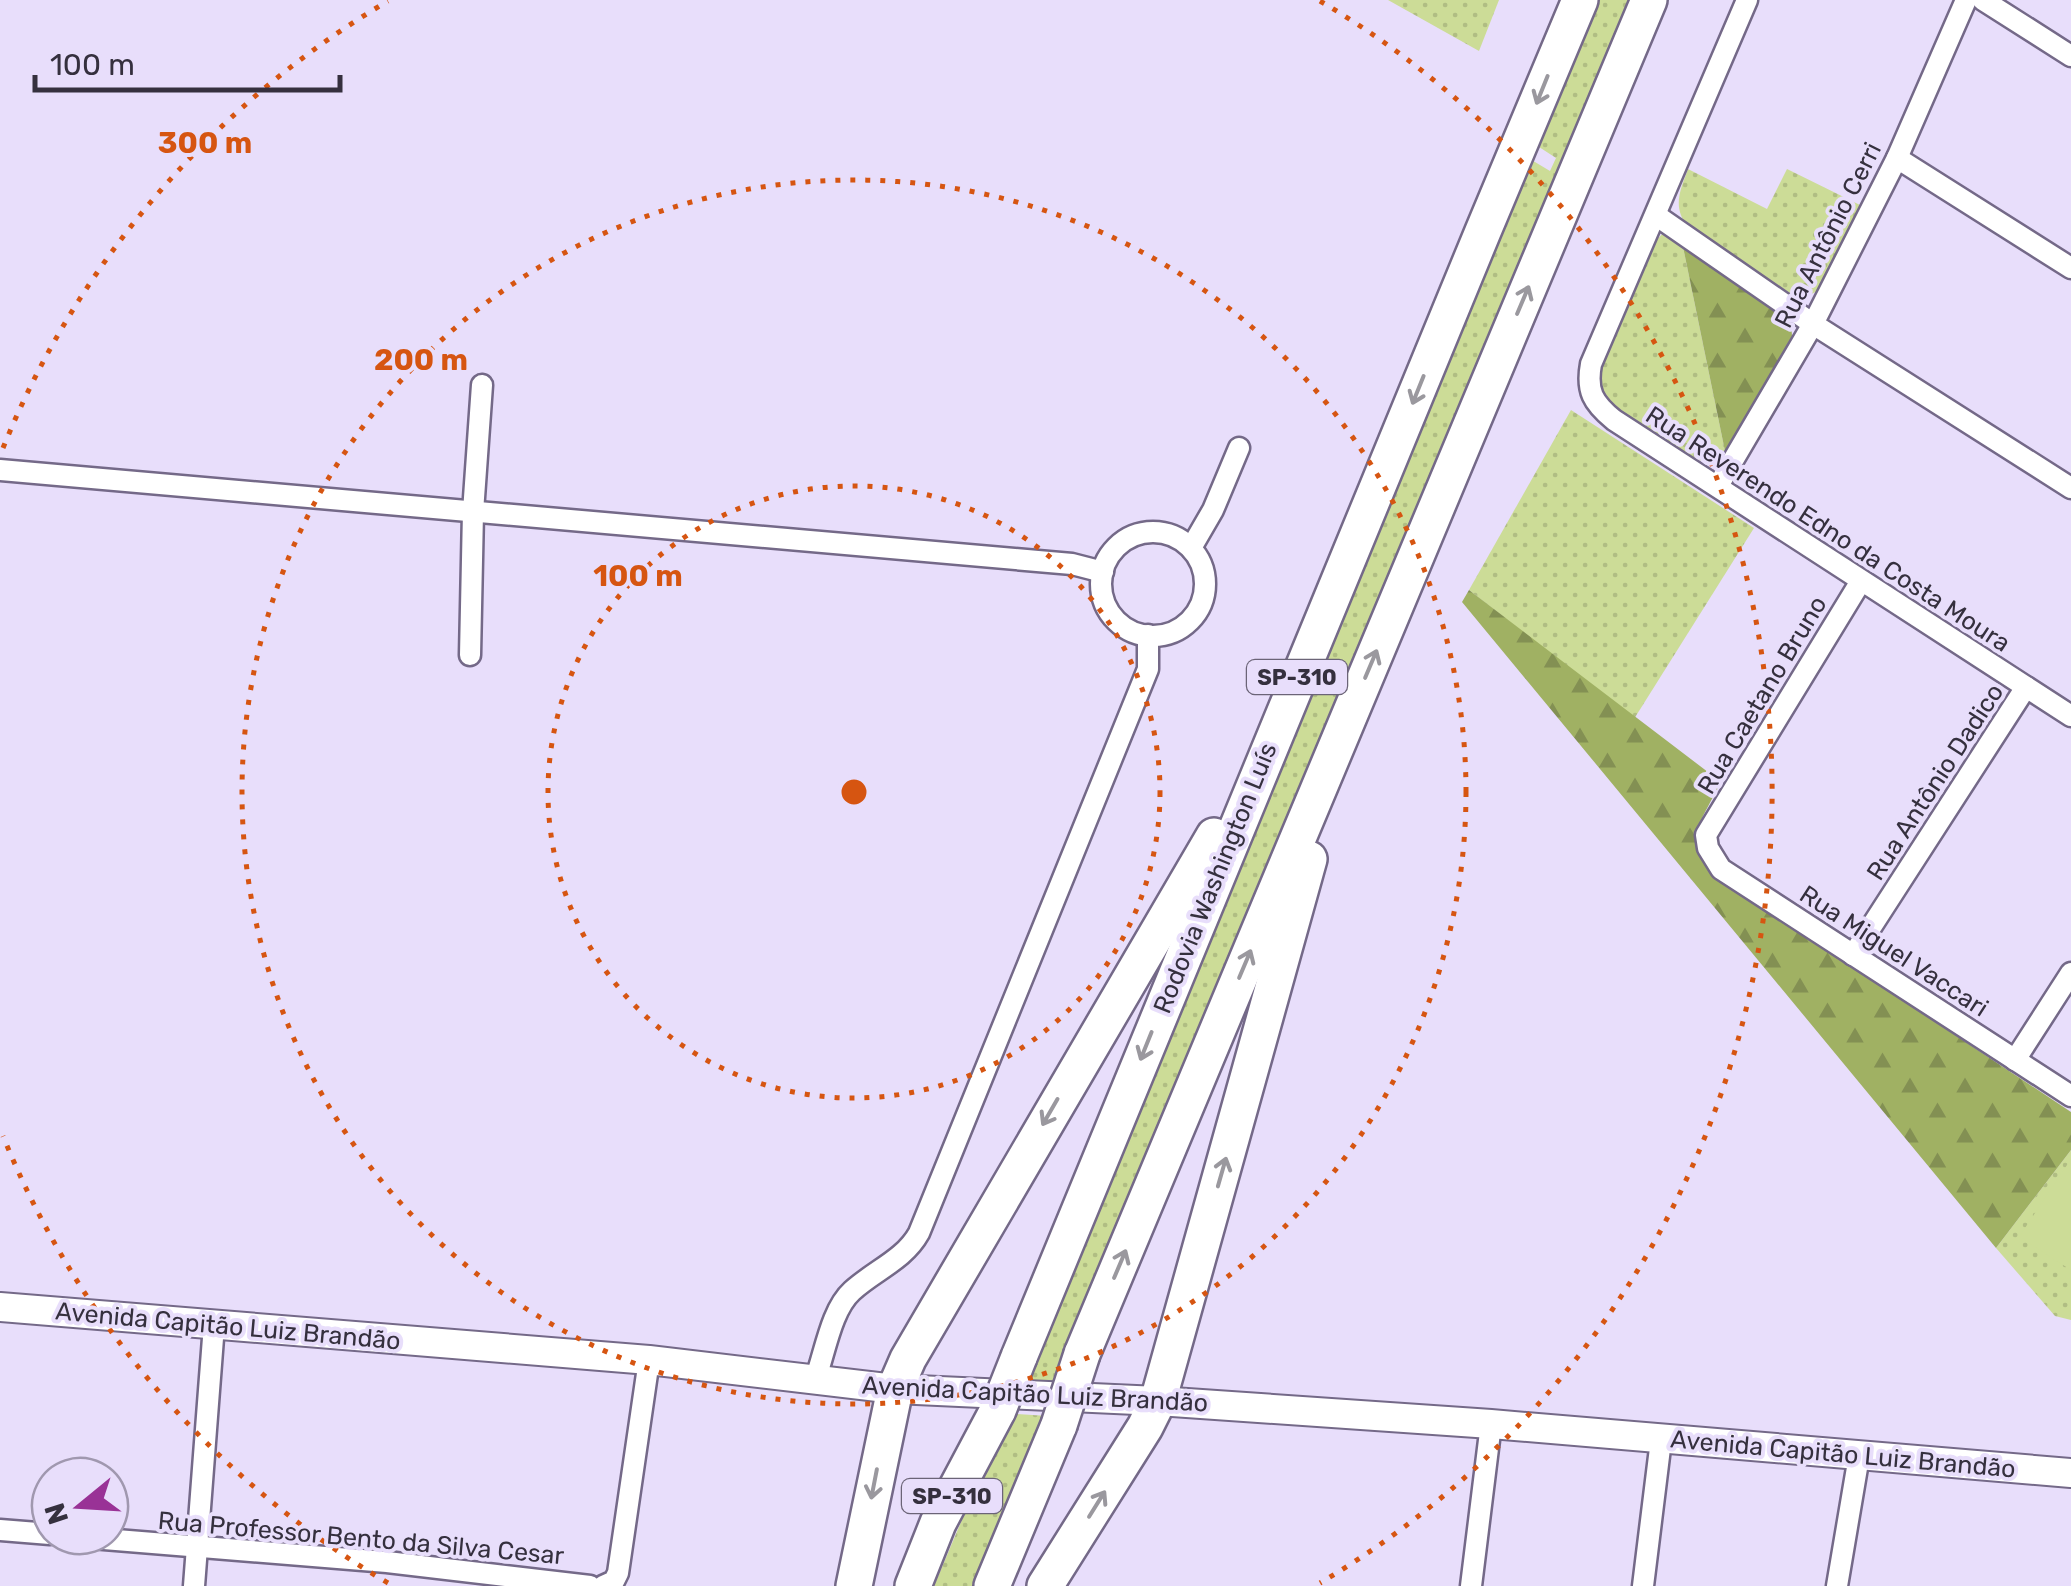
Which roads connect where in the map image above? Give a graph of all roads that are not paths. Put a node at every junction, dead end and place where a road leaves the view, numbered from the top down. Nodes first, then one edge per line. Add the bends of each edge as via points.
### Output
1 (1580, 0) edge
2 (1649, 0) edge
3 (1747, 0) edge
4 (1966, 0) edge
5 (1982, 0) edge
6 (2071, 56) edge
7 (1897, 158) junction
8 (1657, 216) junction
9 (2071, 268) edge
10 (1813, 324) junction
11 (482, 385) dead end
12 (1239, 448) dead end
13 (0, 470) edge
14 (1718, 486) junction
15 (2071, 488) edge
16 (472, 512) junction
17 (1191, 548) junction
18 (1103, 572) junction
19 (1861, 581) junction
20 (1148, 635) junction
21 (470, 655) dead end
22 (2026, 687) junction
23 (2071, 716) edge
24 (1344, 728) junction
25 (1262, 759) junction
26 (1706, 835) joint
27 (1854, 955) junction
28 (2071, 973) edge
29 (2015, 1060) junction
30 (2071, 1096) edge
31 (0, 1307) edge
32 (214, 1325) junction
33 (649, 1360) junction
34 (816, 1380) junction
35 (896, 1389) junction
36 (1158, 1400) junction
37 (1491, 1424) junction
38 (1661, 1440) junction
39 (1859, 1456) junction
40 (2071, 1472) edge
41 (0, 1530) edge
42 (30, 1532) edge
43 (130, 1541) edge
44 (197, 1547) junction
45 (194, 1586) edge
46 (590, 1586) edge
47 (602, 1586) edge
48 (854, 1586) edge
49 (913, 1586) edge
50 (992, 1586) edge
51 (1045, 1586) edge
52 (1471, 1586) edge
53 (1642, 1586) edge
54 (1838, 1586) edge

1 -> 25 highway, Rodovia Washington Luís / SP-310
24 -> 2 highway, SP-310
3 - 8 street
4 - 7 street, Rua Antônio Cerri
5 - 6 street
7 - 9 street
7 - 10 street, Rua Antônio Cerri
8 - 10 street
8 - 14 street, Rua Reverendo Edno da Costa Moura via 1591,364 1589,392 1598,407
10 - 14 street, Rua Antônio Cerri
10 - 15 street
11 - 16 street
12 - 17 street
13 - 16 street
14 - 19 street, Rua Reverendo Edno da Costa Moura
16 - 18 street via 1072,564
16 - 21 street
17 - 18 street via 1171,534 1134,535 1114,550
17 - 20 street via 1205,582 1200,607 1173,632
18 - 20 street via 1103,597 1115,619
19 - 22 street, Rua Reverendo Edno da Costa Moura
19 - 26 street, Rua Caetano Bruno
20 - 34 street via 1148,669 919,1233 910,1250 839,1308
22 - 23 street, Rua Reverendo Edno da Costa Moura
22 - 27 street, Rua Antônio Dadico
36 -> 24 highway
50 -> 24 highway, SP-310, bridge
25 -> 35 highway via 1015,1172
25 -> 49 highway, Rodovia Washington Luís / SP-310, bridge via 998,1410
26 - 27 street, Rua Miguel Vaccari via 1722,869
27 - 29 street, Rua Miguel Vaccari
28 - 29 street
29 - 30 street, Rua Miguel Vaccari
31 - 32 main road, Avenida Capitão Luiz Brandão
32 - 33 main road, Avenida Capitão Luiz Brandão
32 - 44 street
33 - 34 main road, Avenida Capitão Luiz Brandão
33 - 47 street via 618,1573
34 - 35 main road, Avenida Capitão Luiz Brandão
35 - 36 main road, Avenida Capitão Luiz Brandão
35 -> 48 highway
36 - 37 main road, Avenida Capitão Luiz Brandão
51 -> 36 highway
37 - 38 main road, Avenida Capitão Luiz Brandão
37 - 52 street
38 - 39 main road, Avenida Capitão Luiz Brandão
38 - 53 street
39 - 40 main road, Avenida Capitão Luiz Brandão
39 - 54 street
41 - 42 street
43 - 44 street, Rua Professor Bento da Silva Cesar
44 - 45 street
44 - 46 street, Rua Professor Bento da Silva Cesar

